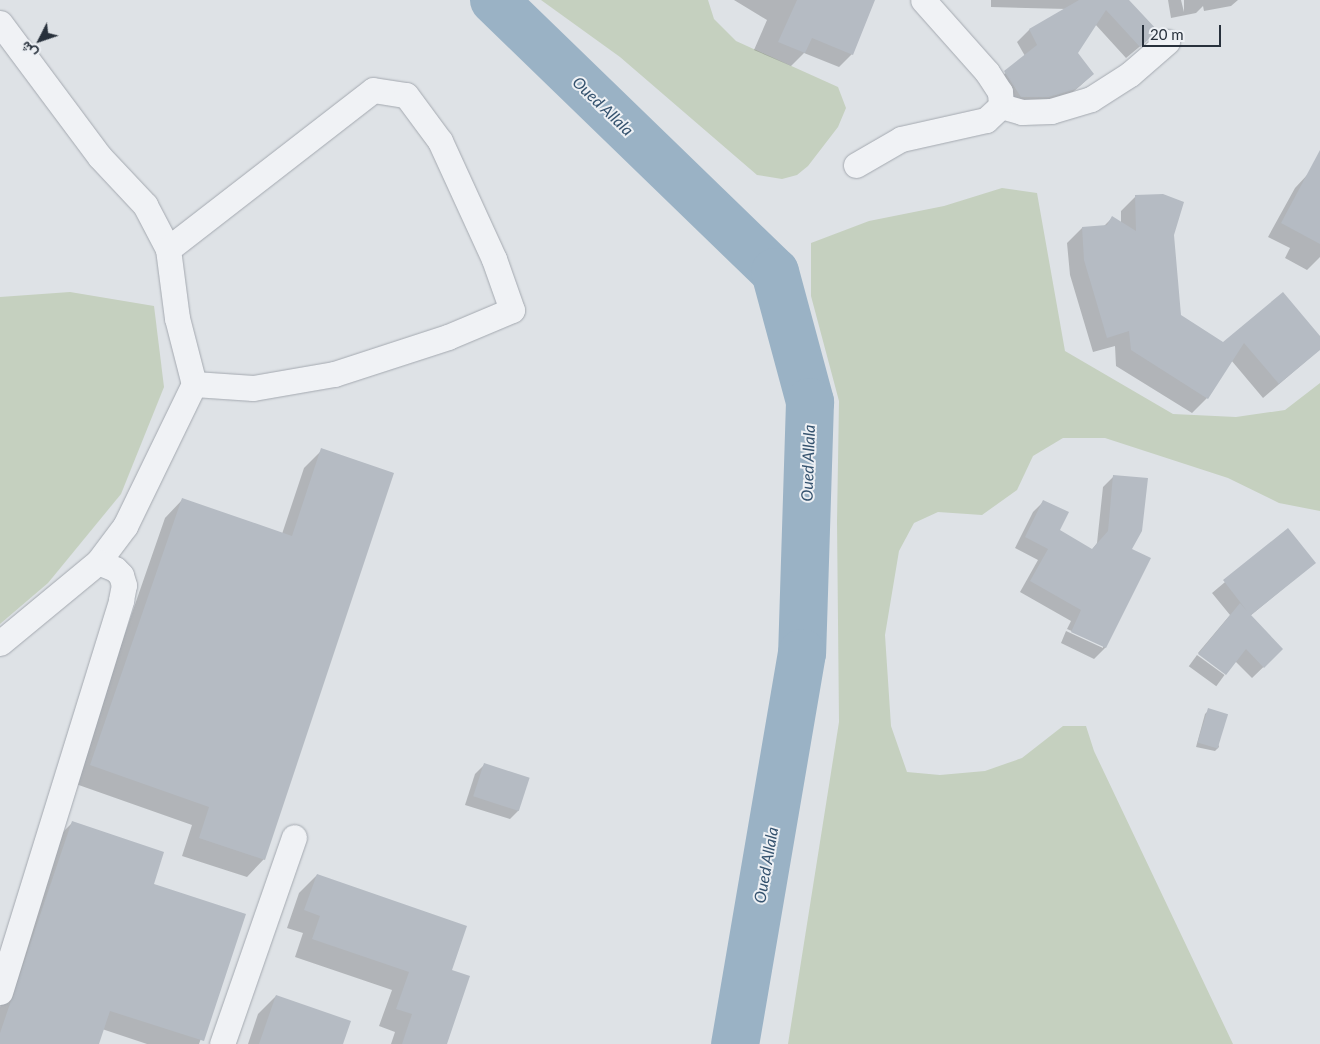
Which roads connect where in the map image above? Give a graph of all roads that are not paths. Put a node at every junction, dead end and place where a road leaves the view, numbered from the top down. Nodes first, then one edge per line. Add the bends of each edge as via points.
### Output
1 (923, 0) edge
2 (0, 22) edge
3 (1168, 42) dead end
4 (1001, 106) junction
5 (856, 165) dead end
6 (168, 249) junction
7 (194, 384) junction
8 (98, 562) junction
9 (0, 643) edge
10 (294, 837) dead end
11 (0, 992) edge
12 (222, 1044) edge

1 - 4 street via 987,72 1000,92
2 - 6 street via 100,157 145,204
3 - 4 street via 1130,74 1091,99 1051,112 1022,112
4 - 5 street via 986,120 901,139
6 - 7 street via 177,318
6 - 7 street via 373,90 406,95 440,141 494,258 512,310 448,337 334,374 253,388
7 - 8 street via 124,526
8 - 9 street
8 - 11 street via 115,569 121,576 124,585 121,600
10 - 12 street

